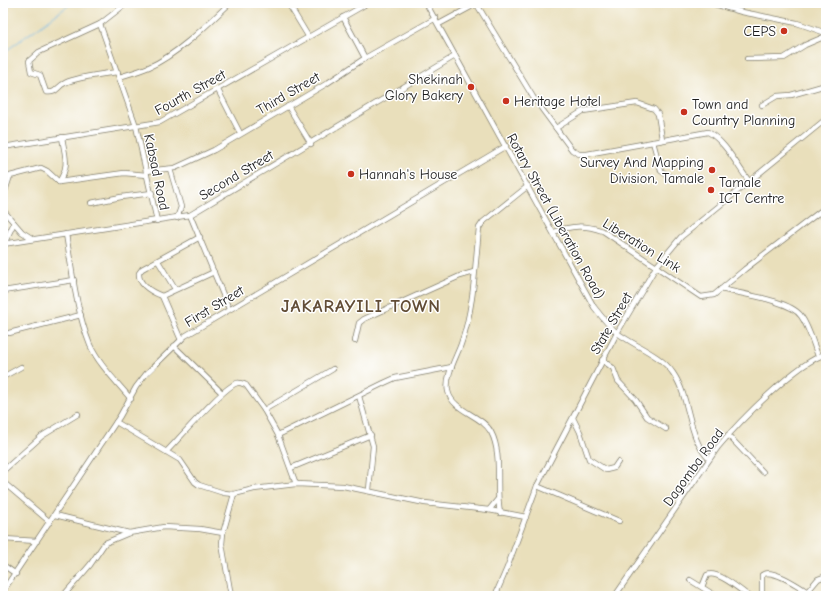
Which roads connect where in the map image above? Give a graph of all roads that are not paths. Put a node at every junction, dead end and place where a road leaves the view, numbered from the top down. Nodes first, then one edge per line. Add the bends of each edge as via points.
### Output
1 (6, 3) edge
2 (9, 3) edge
3 (127, 3) edge
4 (228, 3) edge
5 (288, 3) edge
6 (368, 3) edge
7 (426, 3) edge
8 (477, 3) edge
9 (711, 3) edge
10 (343, 17) junction
11 (436, 18) junction
12 (100, 24) junction
13 (439, 24) junction
14 (826, 33) edge
15 (308, 36) junction
16 (826, 36) edge
17 (455, 56) junction
18 (365, 58) junction
19 (747, 59) dead end
20 (119, 74) junction
21 (826, 85) edge
22 (218, 90) junction
23 (762, 105) dead end
24 (288, 106) junction
25 (826, 119) edge
26 (136, 126) junction
27 (556, 128) junction
28 (240, 133) junction
29 (62, 137) junction
30 (662, 139) junction
31 (653, 142) junction
32 (311, 144) junction
33 (506, 146) junction
34 (3, 147) edge
35 (170, 169) junction
36 (147, 173) junction
37 (669, 176) dead end
38 (750, 181) junction
39 (58, 182) junction
40 (528, 186) junction
41 (152, 193) junction
42 (3, 197) edge
43 (91, 203) dead end
44 (826, 207) edge
45 (3, 210) edge
46 (820, 212) junction
47 (190, 215) junction
48 (177, 218) junction
49 (157, 221) junction
50 (826, 221) edge
51 (14, 223) junction
52 (554, 232) junction
53 (66, 234) junction
54 (200, 237) junction
55 (33, 239) junction
56 (4, 244) edge
57 (158, 261) junction
58 (656, 267) junction
59 (214, 272) junction
60 (474, 272) junction
61 (74, 280) junction
62 (174, 289) junction
63 (721, 289) junction
64 (3, 291) edge
65 (162, 296) junction
66 (229, 309) junction
67 (81, 315) junction
68 (616, 332) junction
69 (9, 333) dead end
70 (181, 340) junction
71 (355, 341) dead end
72 (174, 346) junction
73 (826, 354) edge
74 (818, 356) junction
75 (602, 360) junction
76 (21, 367) dead end
77 (452, 367) junction
78 (333, 369) dead end
79 (3, 377) edge
80 (222, 393) junction
81 (359, 396) junction
82 (131, 399) junction
83 (264, 410) junction
84 (78, 414) dead end
85 (573, 418) junction
86 (116, 422) junction
87 (666, 429) dead end
88 (278, 435) junction
89 (371, 435) junction
90 (728, 435) junction
91 (167, 451) junction
92 (709, 459) junction
93 (618, 462) dead end
94 (291, 468) junction
95 (3, 471) edge
96 (763, 472) dead end
97 (3, 482) edge
98 (296, 484) junction
99 (537, 486) junction
100 (368, 490) junction
101 (234, 494) junction
102 (498, 499) junction
103 (489, 510) junction
104 (500, 513) junction
105 (55, 515) junction
106 (526, 517) junction
107 (619, 520) dead end
108 (50, 522) junction
109 (128, 533) junction
110 (223, 533) junction
111 (3, 539) edge
112 (37, 541) junction
113 (3, 565) edge
114 (16, 574) junction
115 (826, 576) edge
116 (690, 580) dead end
117 (702, 587) junction
118 (3, 592) edge
119 (808, 592) junction
120 (63, 596) edge
121 (231, 596) edge
122 (495, 596) edge
123 (615, 596) edge
124 (716, 596) edge
125 (749, 596) edge
126 (762, 596) edge
127 (814, 596) edge

1 - 2 street
3 - 12 street
4 - 20 street via 196,34 163,59 148,68
5 - 15 street
6 - 10 street, Fourth Street
7 - 11 street, Rotary Street (Liberation Road)
8 - 13 street
8 - 27 street via 533,97
9 - 14 street via 797,23
10 - 15 street, Fourth Street
10 - 18 street
11 - 13 street, Rotary Street (Liberation Road)
11 - 18 street, Third Street
12 - 20 street, Kabsad Road
12 - 20 street via 39,52 29,62 31,72 40,75 44,90 50,93 58,90 65,82
13 - 17 street, Rotary Street (Liberation Road)
15 - 22 street, Fourth Street
16 - 19 street via 784,58
17 - 32 street, Second Street
17 - 33 street, Rotary Street (Liberation Road)
18 - 24 street, Third Street
20 - 26 street, Kabsad Road
21 - 23 street via 792,95 777,96
22 - 26 street, Fourth Street via 160,122
22 - 28 street
24 - 28 street, Third Street
24 - 32 street
25 - 38 street, State Street
26 - 29 street, Fourth Street
26 - 36 street, Kabsad Road
27 - 30 street via 583,111 637,103 654,108 658,114
27 - 31 street via 572,150 579,154
28 - 35 street, Third Street via 189,163
29 - 34 street, Fourth Street
29 - 39 street via 66,161 65,171
30 - 31 street
30 - 38 street via 708,132 723,146
31 - 37 street via 661,171
32 - 47 street, Second Street
33 - 40 street, Rotary Street (Liberation Road)
33 - 66 street, First Street
35 - 36 street, Third Street
35 - 48 street via 181,208
36 - 39 street, Third Street via 124,173
36 - 41 street, Kabsad Road
38 - 58 street, State Street via 681,238
39 - 42 street via 42,168 24,172 10,176
40 - 52 street, Rotary Street (Liberation Road)
40 - 60 street via 480,224
41 - 43 street via 121,196
41 - 49 street, Kabsad Road
44 - 46 street
45 - 51 street
46 - 50 street
46 - 63 street
47 - 48 street, Second Street
47 - 54 street
48 - 49 street, Second Street
49 - 53 street, Second Street
51 - 55 street
51 - 56 street
52 - 58 street, Liberation Link via 574,226 592,227
52 - 68 street, Rotary Street (Liberation Road) via 594,307
53 - 55 street, Second Street
53 - 61 street
54 - 57 street
54 - 59 street
55 - 56 street, Second Street
57 - 62 street
57 - 65 street via 142,269 138,276 147,288
58 - 63 street, Liberation Link via 701,297 714,295
58 - 68 street, State Street
59 - 62 street
59 - 66 street
60 - 71 street via 364,319 359,324
60 - 77 street via 466,329
61 - 64 street
61 - 67 street
62 - 65 street
63 - 74 street via 780,304 797,312
65 - 70 street
66 - 70 street, First Street via 191,331
67 - 69 street
67 - 82 street via 94,352
68 - 75 street, State Street
68 - 92 street, Rotary Street (Liberation Road) via 663,363 673,373 698,442
70 - 72 street, First Street
72 - 80 street
72 - 82 street, First Street via 146,374
73 - 74 street, Dagomba Road
74 - 90 street, Dagomba Road via 748,414
75 - 85 street, State Street
75 - 87 street via 613,368 618,381 647,417
76 - 79 street
77 - 81 street via 395,378
77 - 102 street via 448,384 451,398 490,430 494,438 498,468
78 - 83 street
80 - 83 street via 236,383 246,385
80 - 91 street
81 - 88 street
81 - 89 street
82 - 86 street, First Street
83 - 88 street
84 - 95 street via 42,436
85 - 93 street via 588,459 606,470 614,468
85 - 99 street, State Street
86 - 91 street
86 - 105 street, First Street
88 - 94 street
89 - 94 street
89 - 100 street via 373,446
90 - 92 street, Dagomba Road
90 - 96 street
91 - 101 street via 180,460 199,485
92 - 123 street, Dagomba Road
94 - 98 street
97 - 108 street
98 - 100 street
98 - 101 street
99 - 106 street, State Street
99 - 107 street
100 - 103 street via 425,503
101 - 110 street
102 - 103 street
102 - 104 street
103 - 104 street
104 - 106 street
105 - 108 street, First Street
105 - 109 street
106 - 122 street, State Street
108 - 112 street, First Street
109 - 110 street via 164,527
109 - 120 street via 105,543
110 - 121 street via 223,554
111 - 112 street
112 - 114 street, First Street
113 - 114 street
114 - 118 street, First Street
115 - 119 street via 818,578
116 - 117 street
117 - 124 street
117 - 125 street via 707,575 713,574
119 - 126 street via 785,579 765,573 761,578
119 - 127 street

